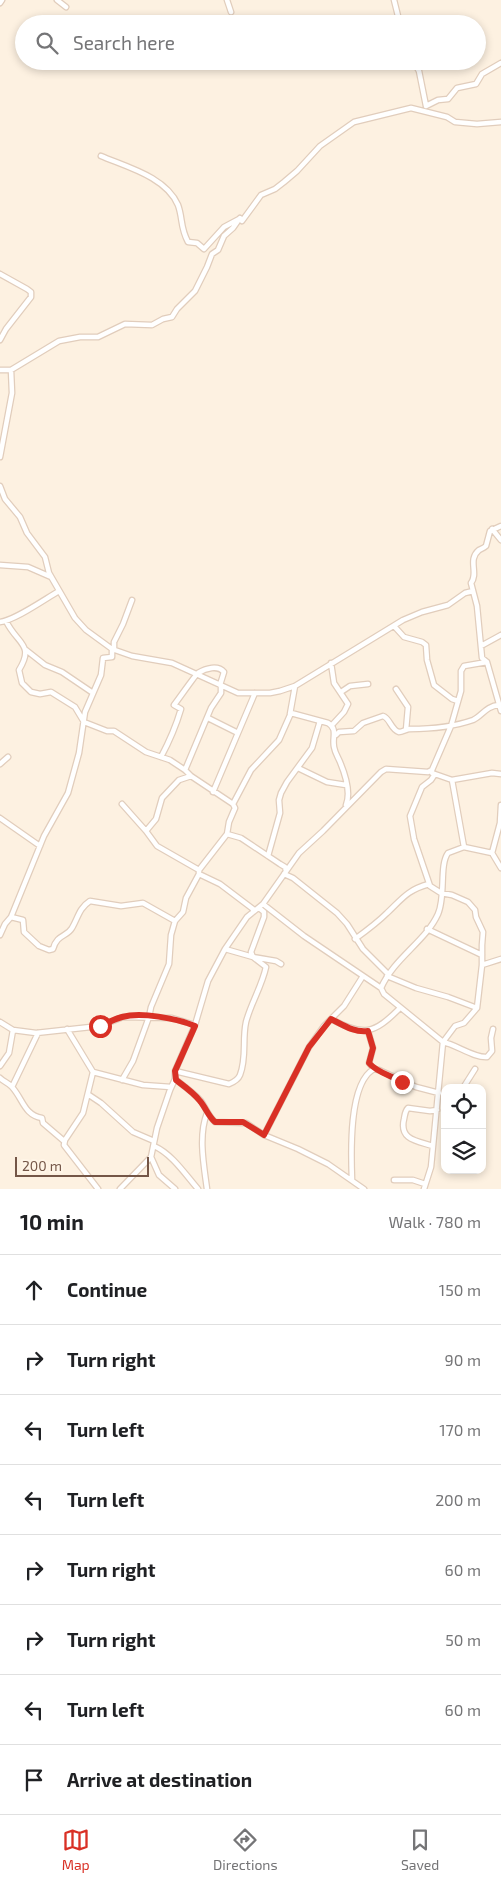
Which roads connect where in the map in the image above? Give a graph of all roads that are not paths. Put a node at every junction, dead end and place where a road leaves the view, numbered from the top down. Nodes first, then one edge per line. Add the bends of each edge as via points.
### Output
1 (2, 0) edge
2 (57, 0) edge
3 (227, 0) edge
4 (394, 0) edge
5 (0, 3) edge
6 (66, 7) dead end
7 (231, 12) dead end
8 (398, 15) edge
9 (501, 63) edge
10 (418, 70) edge
11 (426, 106) junction
12 (428, 112) junction
13 (501, 122) edge
14 (101, 156) dead end
15 (239, 219) junction
16 (0, 274) edge
17 (0, 340) edge
18 (0, 370) edge
19 (11, 370) junction
20 (0, 457) edge
21 (0, 486) edge
22 (501, 526) edge
23 (492, 530) junction
24 (501, 540) edge
25 (0, 564) edge
26 (52, 578) junction
27 (59, 591) junction
28 (473, 591) junction
29 (132, 600) dead end
30 (6, 621) junction
31 (0, 622) edge
32 (394, 626) junction
33 (501, 635) edge
34 (481, 646) junction
35 (113, 649) junction
36 (26, 650) junction
37 (487, 662) junction
38 (332, 663) junction
39 (197, 673) junction
40 (368, 684) dead end
41 (221, 686) junction
42 (295, 686) junction
43 (396, 689) dead end
44 (341, 692) junction
45 (93, 693) junction
46 (255, 693) junction
47 (458, 701) junction
48 (500, 707) edge
49 (290, 715) junction
50 (208, 718) junction
51 (320, 721) junction
52 (84, 722) junction
53 (332, 725) junction
54 (451, 726) junction
55 (406, 730) junction
56 (238, 733) junction
57 (336, 734) junction
58 (8, 757) dead end
59 (161, 757) junction
60 (0, 764) edge
61 (298, 768) junction
62 (186, 770) junction
63 (433, 772) junction
64 (501, 774) edge
65 (191, 776) junction
66 (452, 780) junction
67 (346, 785) junction
68 (213, 792) junction
69 (122, 804) dead end
70 (233, 804) junction
71 (501, 805) edge
72 (344, 808) junction
73 (501, 813) edge
74 (0, 818) edge
75 (146, 830) junction
76 (227, 834) junction
77 (40, 846) junction
78 (464, 847) junction
79 (492, 853) junction
80 (268, 856) junction
81 (501, 868) edge
82 (199, 872) junction
83 (285, 872) junction
84 (429, 884) junction
85 (443, 894) junction
86 (263, 904) junction
87 (259, 908) junction
88 (253, 912) junction
89 (10, 918) junction
90 (175, 921) junction
91 (427, 930) junction
92 (0, 935) edge
93 (355, 939) junction
94 (225, 948) junction
95 (482, 954) junction
96 (253, 957) junction
97 (501, 959) edge
98 (281, 964) dead end
99 (482, 965) junction
100 (387, 975) junction
101 (363, 976) junction
102 (380, 988) junction
103 (400, 1008) junction
104 (477, 1008) junction
105 (149, 1016) junction
106 (331, 1019) junction
107 (0, 1022) edge
108 (195, 1026) junction
109 (493, 1029) dead end
110 (13, 1030) junction
111 (68, 1030) junction
112 (368, 1031) junction
113 (39, 1032) junction
114 (443, 1042) junction
115 (0, 1066) edge
116 (374, 1069) junction
117 (475, 1069) dead end
118 (175, 1071) junction
119 (93, 1072) junction
120 (0, 1078) edge
121 (122, 1080) junction
122 (176, 1080) junction
123 (441, 1084) edge
124 (466, 1084) edge
125 (12, 1087) junction
126 (170, 1087) junction
127 (89, 1094) junction
128 (441, 1094) edge
129 (437, 1110) junction
130 (207, 1113) junction
131 (264, 1135) junction
132 (64, 1141) junction
133 (154, 1144) junction
134 (433, 1146) junction
135 (151, 1157) junction
136 (352, 1180) junction
137 (394, 1180) dead end
138 (424, 1186) edge
139 (98, 1189) edge
140 (120, 1189) edge
141 (175, 1189) edge
142 (198, 1189) edge
143 (207, 1189) edge
144 (364, 1189) edge

1 - 5 street
2 - 6 street
3 - 7 street
4 - 8 street
9 - 11 street via 482,74 476,84 457,88 448,99
10 - 11 street
11 - 12 street
12 - 13 street via 446,116 455,122
12 - 15 street via 411,108 354,122 320,146 275,189 264,193 242,221
14 - 15 street via 160,182 172,193 188,242 197,243 204,249 224,227
15 - 19 street via 212,254 195,291 172,317 152,325 125,324 100,337 80,336 59,341
16 - 17 street via 31,292 31,297
18 - 19 street
19 - 20 street via 11,399
21 - 26 street via 26,533 45,557
22 - 23 street
23 - 24 street
23 - 28 street via 486,546 472,561
25 - 26 street via 28,567
26 - 27 street
27 - 30 street
27 - 35 street via 80,624
28 - 32 street via 448,605 420,612
28 - 34 street
29 - 35 street
30 - 31 street
30 - 36 street
32 - 38 street
32 - 47 street via 404,637 426,645 434,685
33 - 34 street
34 - 37 street via 483,659
35 - 39 street via 172,663
35 - 45 street via 112,657 103,658 101,675
36 - 45 street
36 - 52 street via 25,662 19,670 24,686 34,693 51,692 75,707
37 - 47 street via 462,667
37 - 48 street
38 - 42 street
38 - 44 street via 334,680
39 - 41 street
39 - 41 street via 220,668 224,672
39 - 59 street via 174,704 181,709
40 - 44 street via 350,686
41 - 46 street via 238,693
41 - 50 street via 221,693
42 - 46 street via 280,692
42 - 49 street
43 - 55 street via 409,710
44 - 53 street via 348,704
45 - 52 street
46 - 56 street
47 - 54 street
48 - 54 street via 493,705 475,719
49 - 51 street via 292,712
49 - 70 street via 279,740 251,770
50 - 56 street
50 - 62 street
51 - 53 street
51 - 61 street via 312,748
52 - 59 street via 114,731 146,752
52 - 77 street via 68,793
53 - 57 street
54 - 55 street
54 - 63 street
55 - 57 street via 396,730 383,716 363,723 354,731
56 - 68 street
57 - 67 street via 334,749
58 - 60 street
59 - 62 street
61 - 67 street via 327,782
61 - 80 street via 280,797 280,810
62 - 65 street
63 - 66 street
63 - 72 street via 386,769
63 - 84 street via 431,780 422,787 410,820
64 - 66 street
65 - 68 street
65 - 75 street via 179,780 162,798 156,819
66 - 78 street
67 - 72 street via 348,799
68 - 70 street
69 - 75 street
70 - 76 street via 235,808
71 - 73 street
72 - 83 street via 299,853
73 - 79 street
74 - 77 street
75 - 82 street via 157,846
76 - 80 street via 241,838
76 - 82 street
77 - 89 street
78 - 79 street
78 - 85 street via 446,856
79 - 81 street
80 - 83 street via 285,868
82 - 88 street via 220,884
82 - 90 street via 183,912
83 - 86 street
83 - 93 street via 337,912
84 - 85 street
84 - 93 street via 407,893
85 - 91 street via 437,915
85 - 95 street via 458,897 472,906 484,932
86 - 87 street
86 - 101 street
87 - 88 street
87 - 96 street via 264,917 251,952
88 - 94 street
89 - 90 street via 23,920 24,932 39,946 49,950 71,930 79,912 90,901 121,906 143,903
89 - 92 street
90 - 105 street via 169,964
91 - 95 street
91 - 100 street
93 - 100 street
94 - 96 street
94 - 108 street via 208,981
95 - 99 street
96 - 98 street
96 - 118 street via 266,968 246,1022 240,1077 229,1084
97 - 99 street
99 - 104 street
100 - 102 street
100 - 104 street
101 - 102 street
101 - 106 street via 344,1006
102 - 103 street
103 - 112 street
103 - 114 street
104 - 114 street via 464,1023 454,1026
105 - 108 street via 172,1018
105 - 111 street via 123,1017 100,1026
105 - 121 street via 133,1061
106 - 112 street via 354,1030
106 - 131 street via 309,1047
107 - 110 street
108 - 118 street
109 - 114 street via 492,1051 487,1057
110 - 113 street
110 - 115 street via 10,1053
111 - 113 street
111 - 119 street
112 - 116 street via 373,1048 369,1063
113 - 125 street
114 - 123 street
116 - 128 street via 416,1088
116 - 136 street via 369,1072 359,1093 352,1124
117 - 124 street
118 - 122 street
119 - 121 street
119 - 127 street
120 - 125 street
121 - 126 street
122 - 126 street
122 - 130 street via 199,1099
125 - 132 street via 27,1110 42,1118 43,1123
126 - 133 street
127 - 132 street via 83,1113
127 - 133 street via 133,1132
128 - 129 street
129 - 134 street
129 - 134 street via 408,1108 402,1124 402,1130 409,1138
130 - 131 street via 217,1122 240,1121
130 - 143 street via 203,1142
131 - 136 street via 328,1164
132 - 139 street
133 - 135 street
133 - 142 street
134 - 138 street via 432,1167
135 - 140 street
135 - 141 street via 159,1175
136 - 144 street
137 - 138 street via 413,1180

